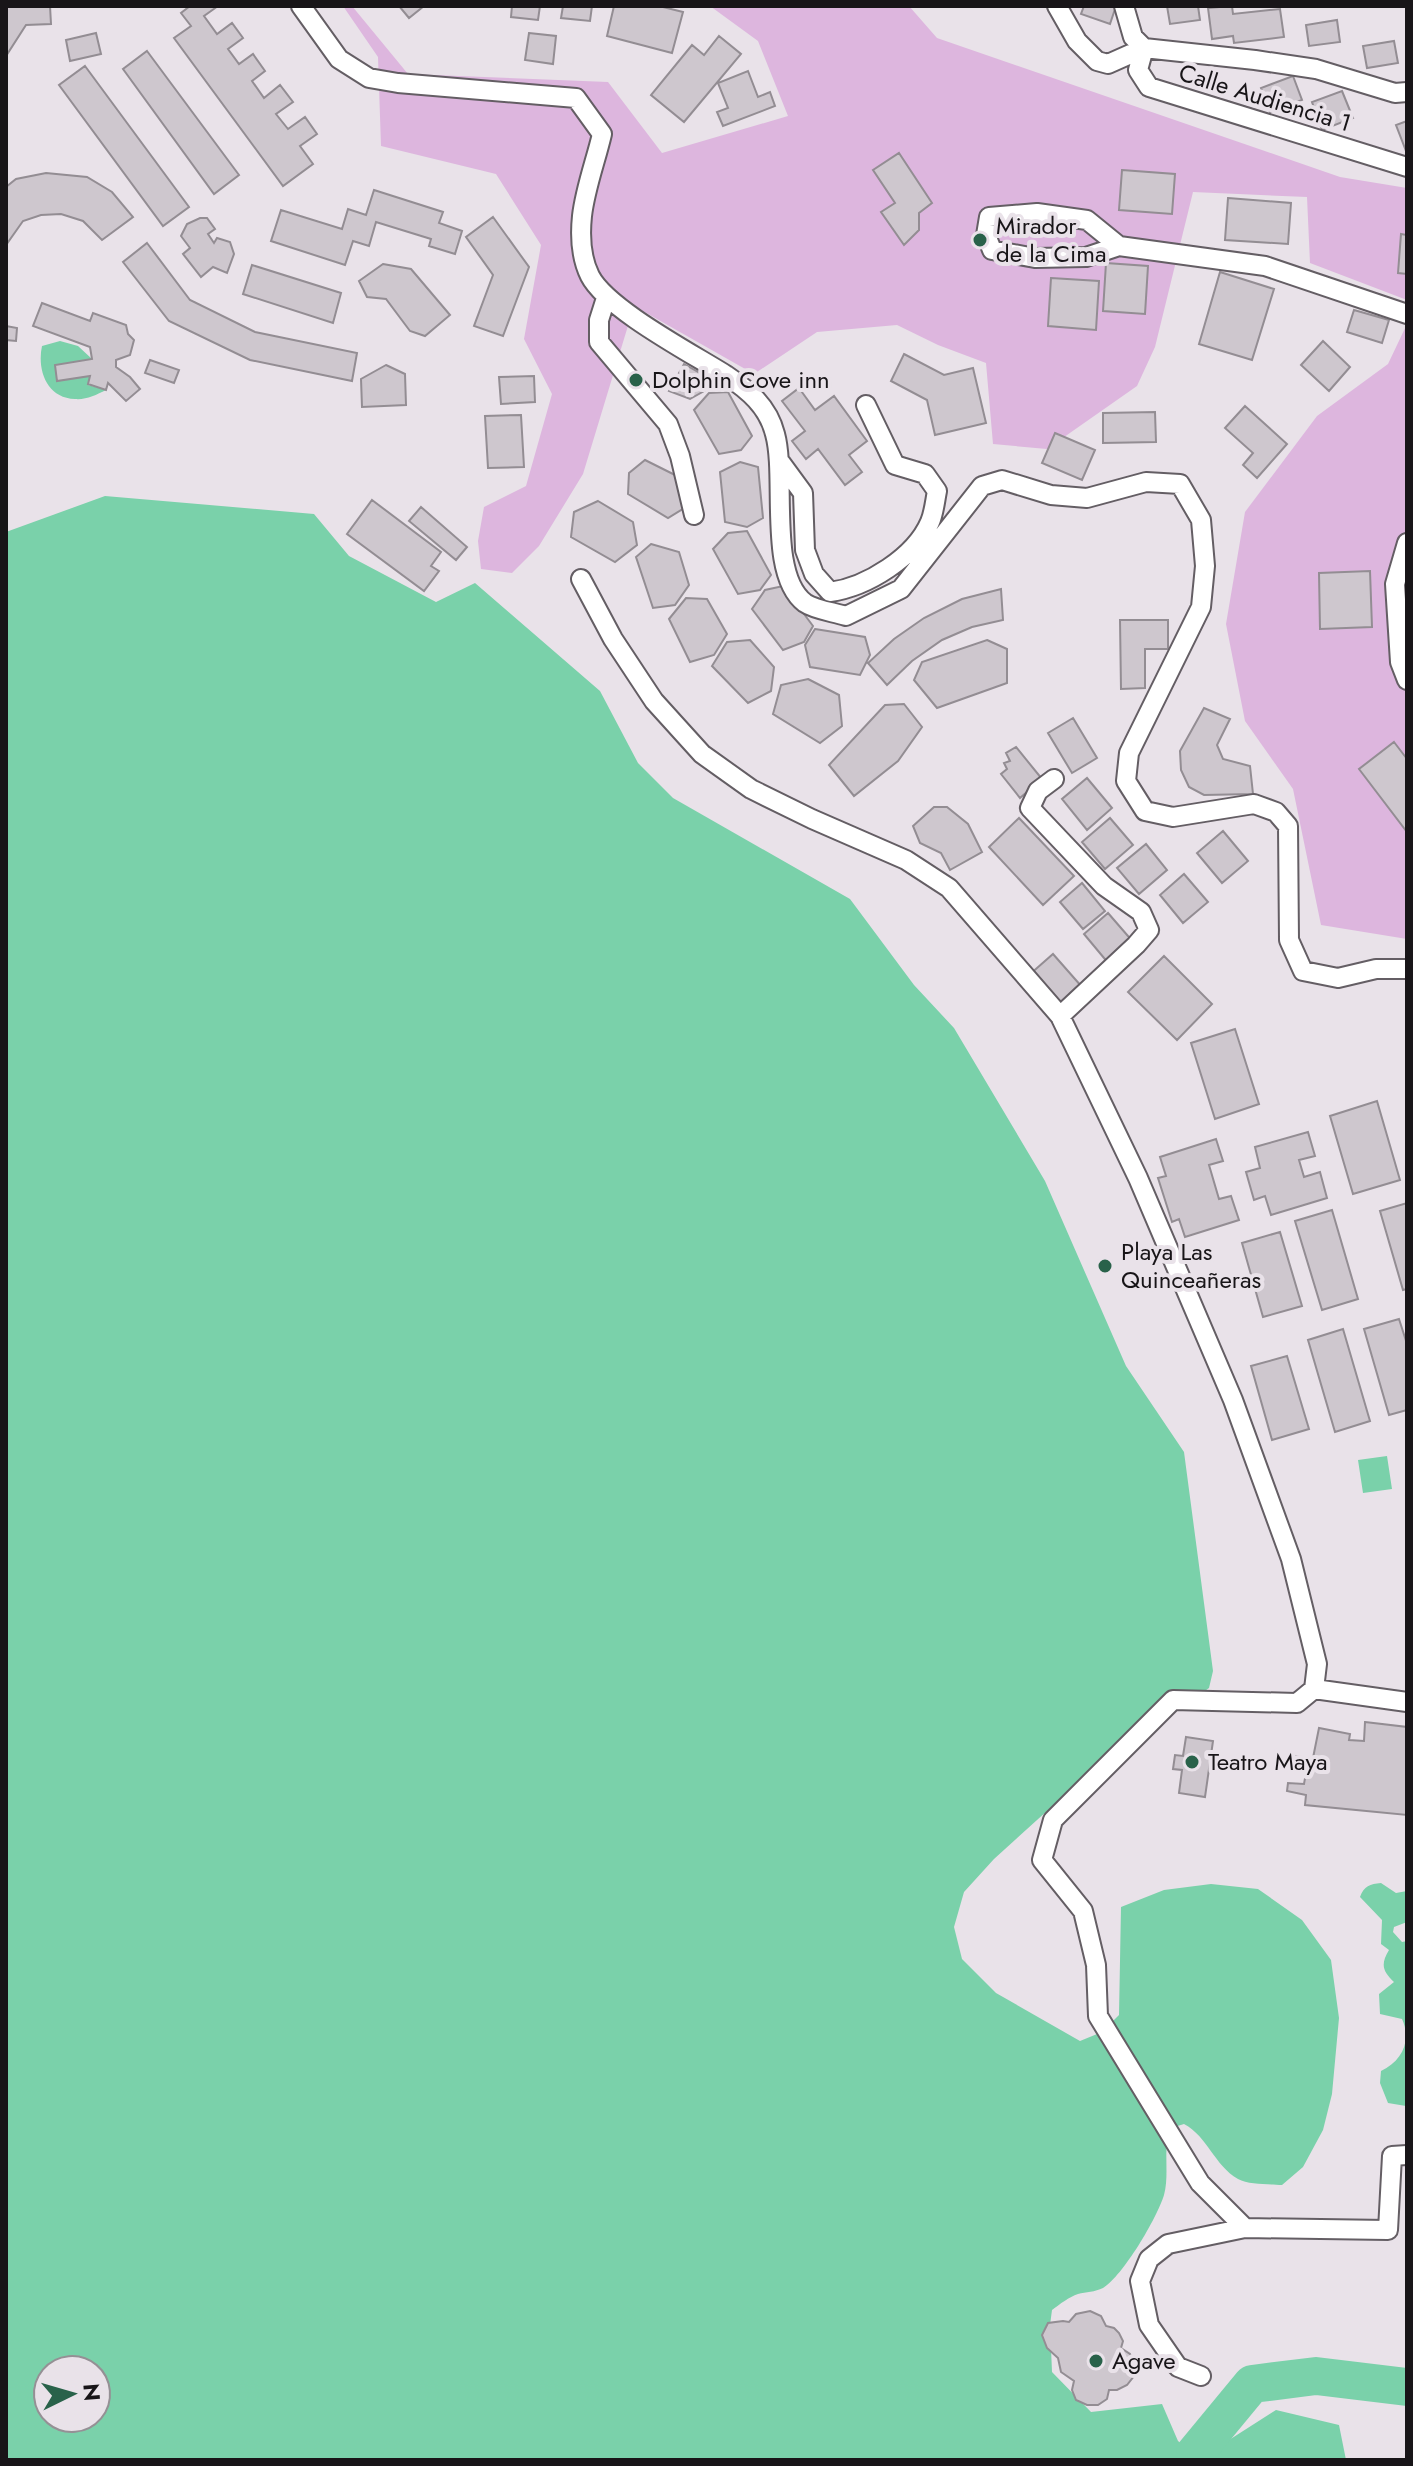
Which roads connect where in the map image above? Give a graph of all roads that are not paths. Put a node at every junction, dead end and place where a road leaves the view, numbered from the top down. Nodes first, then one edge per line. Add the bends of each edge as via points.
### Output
1 (301, 6) edge
2 (1057, 6) edge
3 (1124, 6) edge
4 (1144, 48) junction
5 (1407, 92) edge
6 (1407, 167) edge
7 (1119, 246) junction
8 (606, 298) junction
9 (1407, 314) edge
10 (866, 405) dead end
11 (781, 463) junction
12 (694, 515) dead end
13 (1407, 543) edge
14 (581, 579) dead end
15 (1407, 680) edge
16 (1054, 779) dead end
17 (1407, 969) edge
18 (1060, 1016) junction
19 (1314, 1689) junction
20 (1407, 1702) edge
21 (1407, 2155) edge
22 (1245, 2228) junction
23 (1201, 2376) dead end

1 - 8 street via 339,59 369,78 576,98 602,134 582,214 582,238 590,275
2 - 4 street via 1077,41 1097,61 1108,64
3 - 4 street via 1133,37
4 - 5 street, Calle Audiencia 1 via 1316,69
4 - 6 street, Calle Audiencia 1 via 1138,70 1149,87
7 - 7 street via 1087,220 1037,213 989,217 986,235 992,250 1035,258 1086,257
7 - 9 street via 1265,266
8 - 11 street via 761,403 775,431
8 - 12 street via 599,342 668,424
10 - 11 street via 895,465 925,474 937,491 930,522 903,559 850,589 830,592 814,574 805,550 803,493
11 - 17 street via 780,535 790,582 806,603 846,616 901,589 982,486 1002,480 1051,495 1087,498 1146,482 1180,484 1201,520 1201,607 1129,753 1126,781 1145,811 1173,817 1254,804 1276,812 1288,826 1289,940 1303,971 1338,978 1376,969
13 - 15 street via 1395,584 1400,662
14 - 18 street via 654,701 702,754 751,789 906,860 949,888
16 - 18 street via 1038,791 1030,808 1104,886 1141,912 1149,930
18 - 19 street via 1138,1178 1233,1400 1291,1559 1317,1664
19 - 20 street
19 - 22 street via 1297,1703 1173,1700 1053,1820 1042,1860 1083,1911 1096,1965 1098,2016 1200,2183
21 - 22 street via 1392,2156 1388,2230
22 - 23 street via 1168,2244 1149,2259 1140,2281 1149,2325 1178,2367

